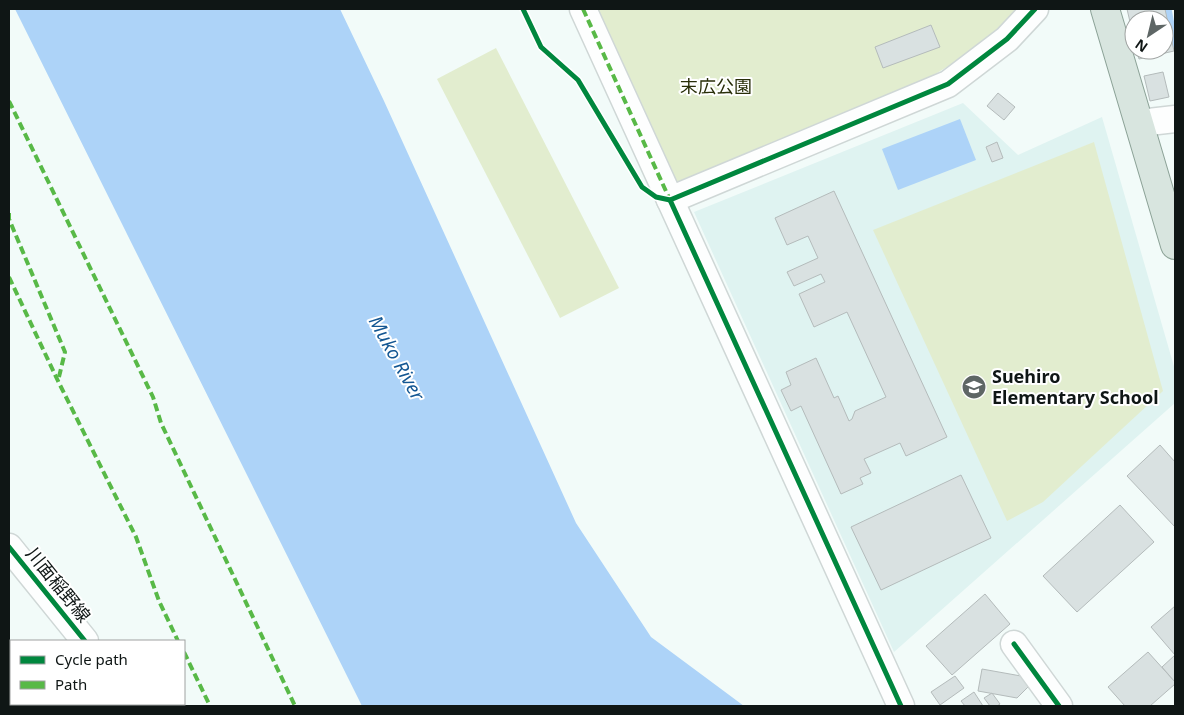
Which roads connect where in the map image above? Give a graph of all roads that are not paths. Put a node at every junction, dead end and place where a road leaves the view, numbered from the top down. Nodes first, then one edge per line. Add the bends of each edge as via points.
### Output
1 (583, 9) edge
2 (1035, 9) edge
3 (1104, 9) edge
4 (1175, 119) edge
5 (1140, 123) junction
6 (670, 200) junction
7 (1175, 245) edge
8 (9, 547) edge
9 (84, 640) edge
10 (1014, 644) dead end
11 (901, 706) edge
12 (1060, 706) edge

1 - 6 street
2 - 6 street via 1007,38 948,84
3 - 5 main road
4 - 5 street
5 - 7 main road
6 - 11 street
8 - 9 street, 川面稲野線
10 - 12 street

